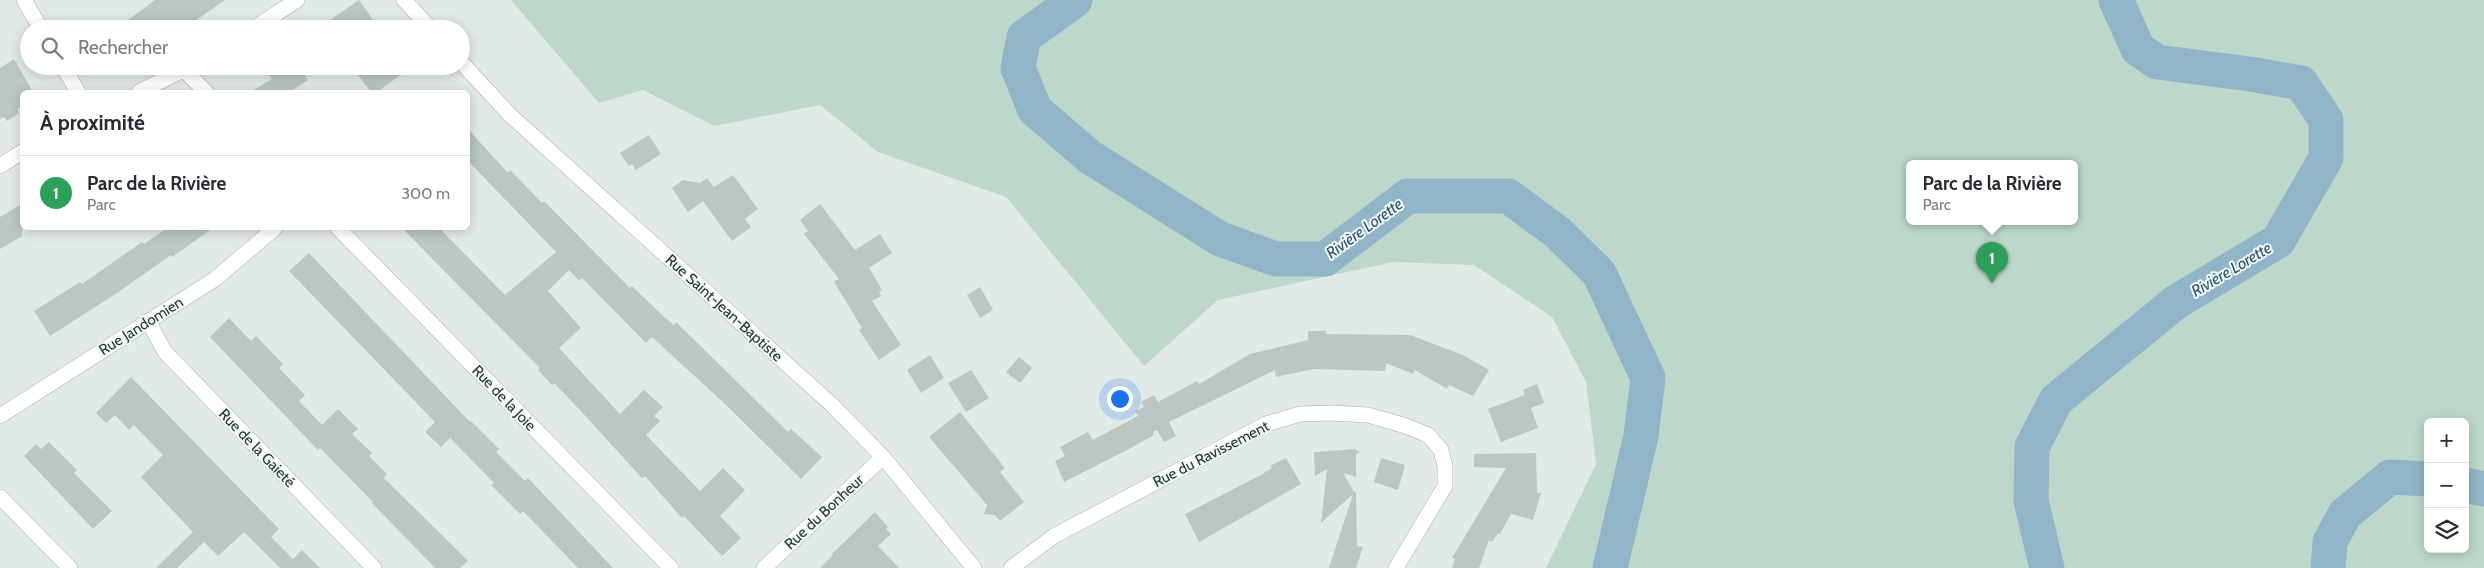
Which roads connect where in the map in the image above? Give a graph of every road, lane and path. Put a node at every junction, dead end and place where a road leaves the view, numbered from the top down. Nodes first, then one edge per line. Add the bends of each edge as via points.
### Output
1 (24, 0) edge
2 (297, 0) edge
3 (404, 0) edge
4 (36, 20) edge
5 (267, 20) edge
6 (423, 20) edge
7 (470, 72) edge
8 (68, 75) edge
9 (174, 75) edge
10 (193, 75) edge
11 (77, 90) edge
12 (143, 90) edge
13 (204, 90) edge
14 (20, 153) edge
15 (0, 166) edge
16 (272, 230) edge
17 (340, 230) edge
18 (148, 321) junction
19 (0, 416) edge
20 (883, 457) junction
21 (0, 497) edge
22 (70, 568) edge
23 (374, 568) edge
24 (670, 568) edge
25 (764, 568) edge
26 (974, 568) edge
27 (1011, 568) edge
28 (1396, 568) edge

1 - 4 street
2 - 5 street
3 - 6 street
7 - 20 street, Rue Saint-Jean-Baptiste via 510,116 831,404
8 - 11 street
9 - 12 street
10 - 13 street
14 - 15 street
16 - 18 street, Rue Jandomien via 215,279
17 - 24 street, Rue de la Joie
18 - 19 street, Rue Jandomien
18 - 23 street, Rue de la Gaieté via 170,359
20 - 25 street, Rue du Bonheur
20 - 26 street, Rue Saint-Jean-Baptiste
21 - 22 street
27 - 28 street, Rue du Ravissement via 1054,536 1266,424 1300,414 1330,412 1368,415 1406,426 1428,435 1440,450 1445,466 1444,486

